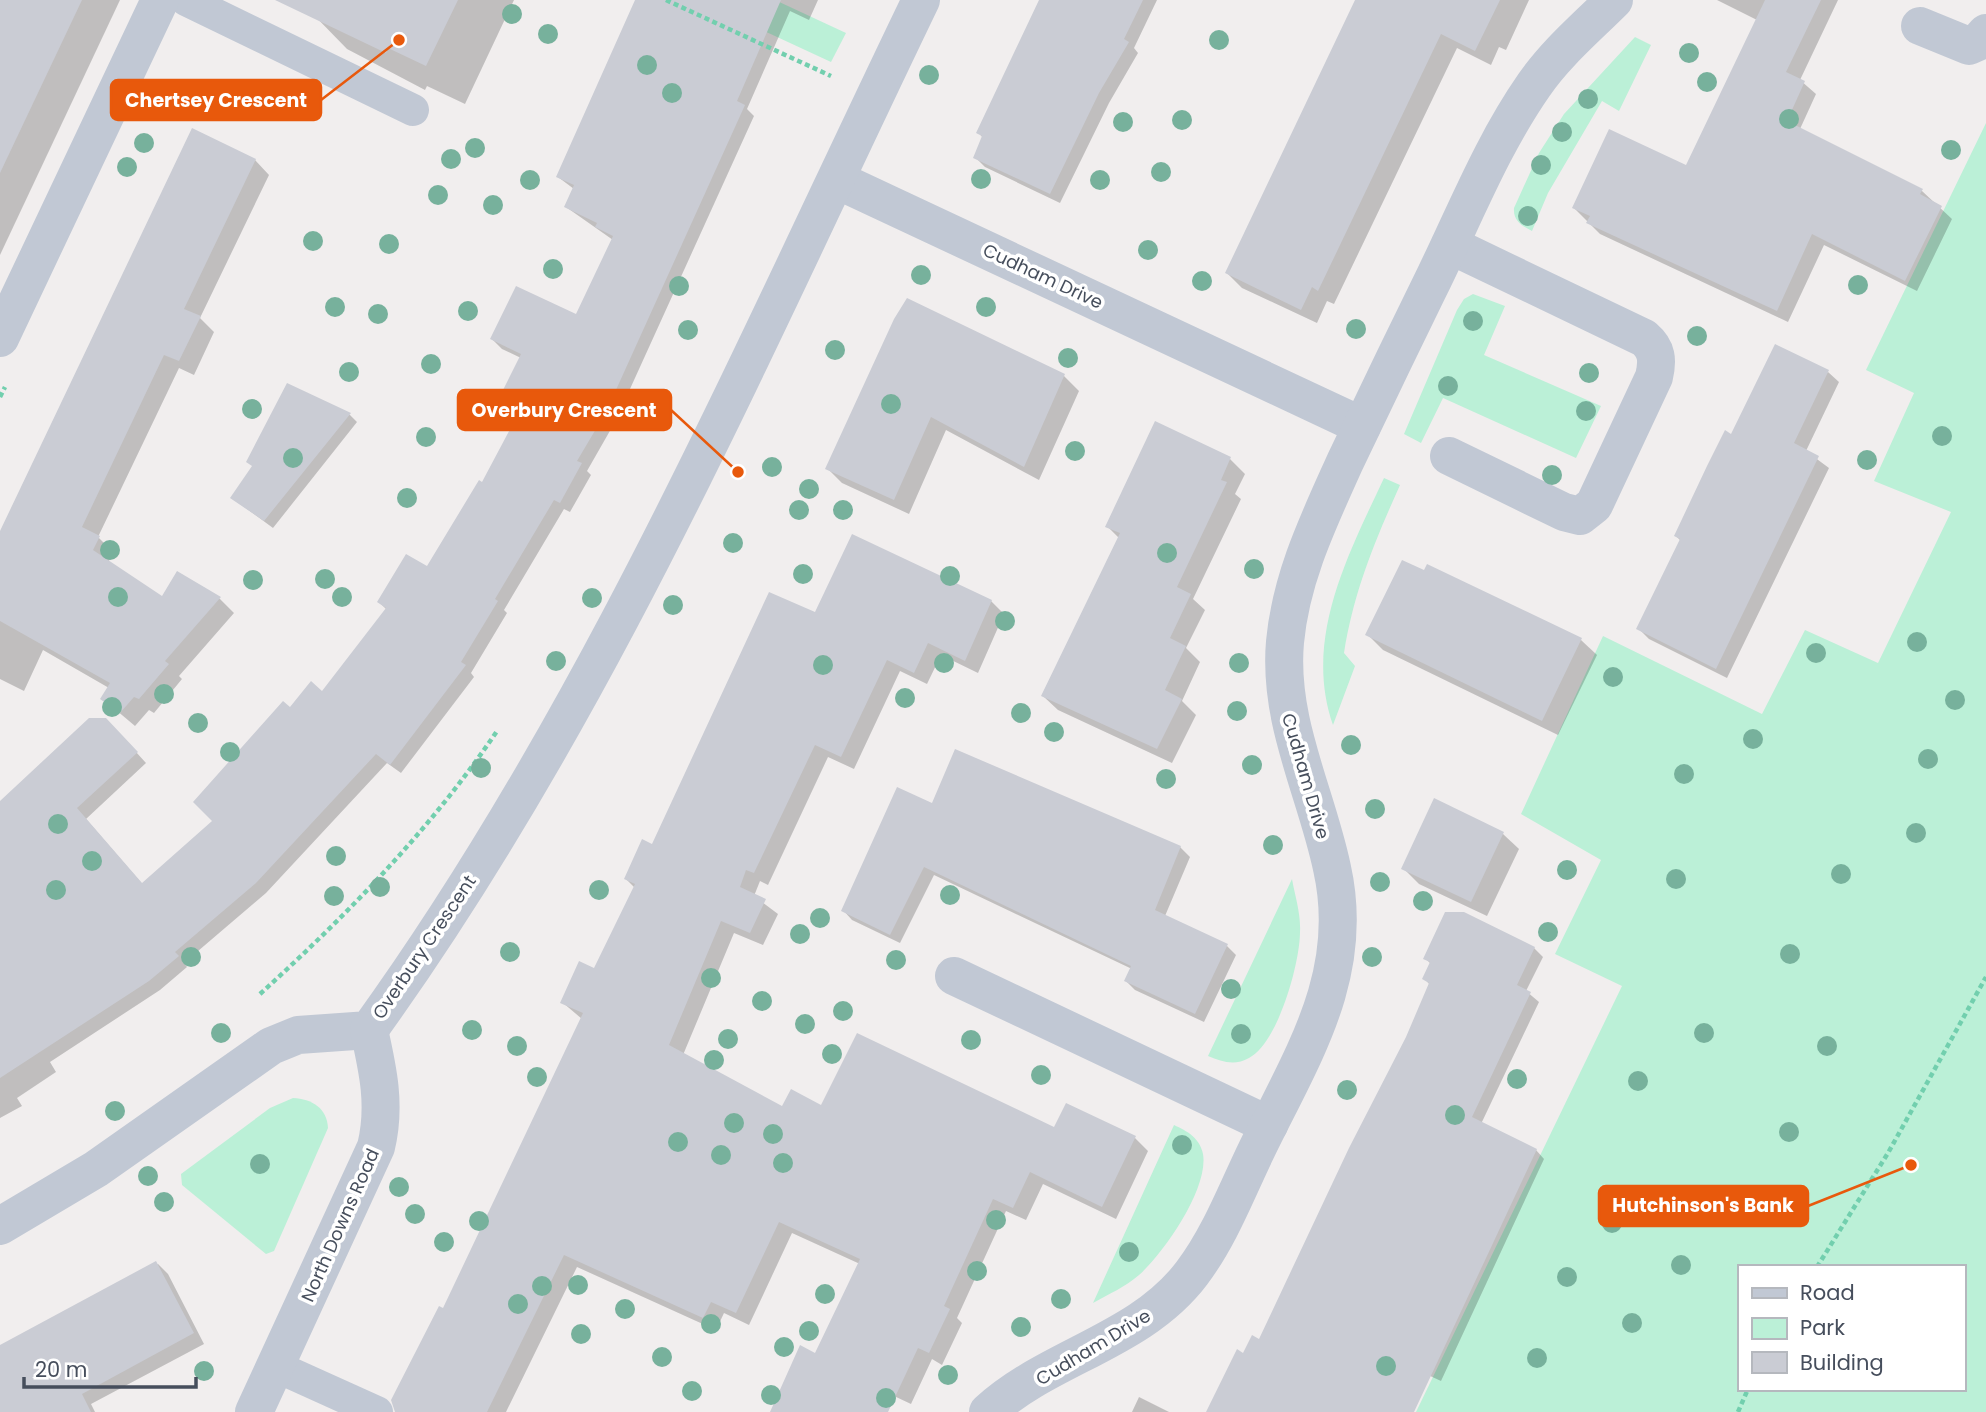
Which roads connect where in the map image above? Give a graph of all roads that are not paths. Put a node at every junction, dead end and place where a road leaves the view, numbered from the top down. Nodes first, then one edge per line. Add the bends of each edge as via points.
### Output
1 (160, 0) edge
2 (186, 0) edge
3 (921, 0) edge
4 (1614, 0) edge
5 (1920, 26) dead end
6 (1986, 33) edge
7 (413, 110) dead end
8 (837, 180) junction
9 (1450, 245) junction
10 (0, 338) edge
11 (1362, 426) junction
12 (1449, 456) dead end
13 (954, 976) dead end
14 (369, 1030) junction
15 (1269, 1125) junction
16 (0, 1226) edge
17 (275, 1366) junction
18 (254, 1412) edge
19 (377, 1412) edge
20 (988, 1412) edge

1 - 10 street
2 - 7 lane
3 - 8 street, Overbury Crescent
4 - 9 street, Cudham Drive via 1536,83 1514,116
5 - 6 street via 1969,46
8 - 11 street, Cudham Drive
8 - 14 street, Overbury Crescent via 612,634 449,913
9 - 11 street, Cudham Drive
9 - 12 street via 1644,338 1656,353 1657,365 1594,505 1580,516
11 - 15 street, Cudham Drive via 1302,564 1285,642 1287,704 1332,868 1338,936 1336,963 1320,1020
13 - 15 street
14 - 16 street, Overbury Crescent via 298,1035 271,1046 96,1169
14 - 17 street, North Downs Road via 382,1089 376,1147
15 - 20 street, Cudham Drive via 1216,1234 1174,1294 1124,1332 1008,1396
17 - 18 street, North Downs Road
17 - 19 lane

